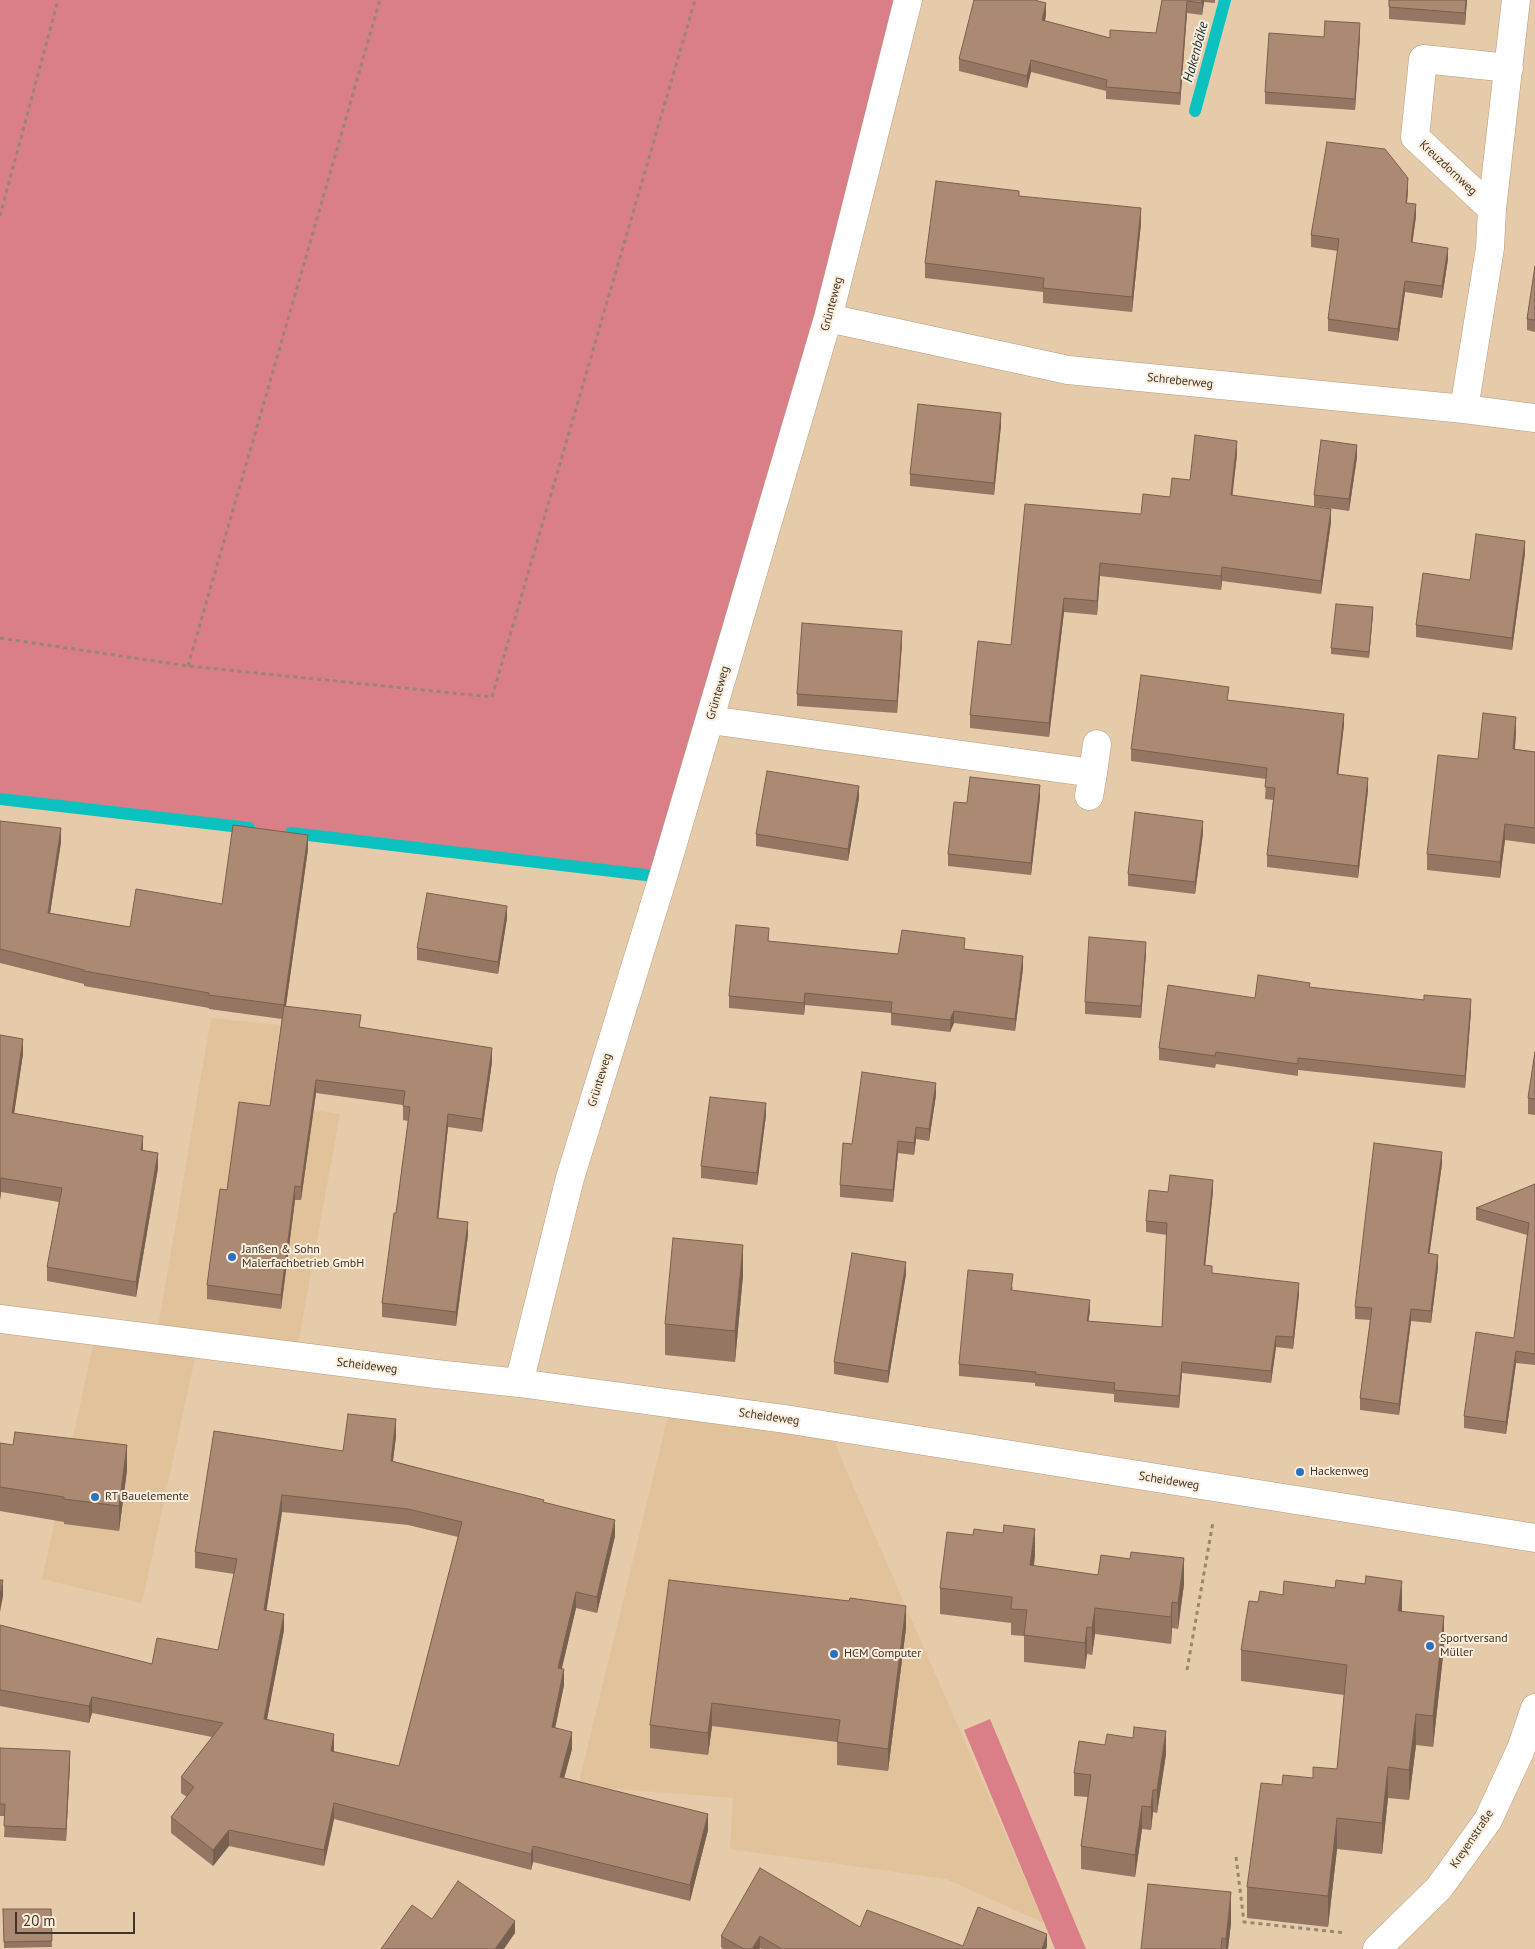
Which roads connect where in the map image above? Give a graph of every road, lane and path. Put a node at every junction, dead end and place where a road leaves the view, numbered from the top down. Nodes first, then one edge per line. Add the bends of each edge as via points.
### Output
1 (58, 0) edge
2 (380, 0) edge
3 (695, 0) edge
4 (908, 0) edge
5 (1516, 0) edge
6 (1508, 68) junction
7 (1492, 209) junction
8 (0, 216) edge
9 (828, 318) junction
10 (1464, 409) junction
11 (1535, 418) edge
12 (0, 638) edge
13 (188, 666) junction
14 (710, 720) junction
15 (1097, 744) dead end
16 (0, 1319) edge
17 (519, 1383) junction
18 (1219, 1489) junction
19 (1535, 1538) edge
20 (1187, 1670) dead end
21 (1535, 1708) edge
22 (1236, 1857) dead end
23 (1383, 1944) edge

1 - 8 path
2 - 13 path
3 - 13 path via 492,697
4 - 9 street, Grünteweg
5 - 6 street, Kreuzdornweg
6 - 7 street, Kreuzdornweg
6 - 7 street, Kreuzdornweg via 1423,59 1415,137
7 - 10 street, Kreuzdornweg via 1490,248
9 - 10 street, Schreberweg via 1068,370
9 - 14 street, Grünteweg
10 - 11 street, Schreberweg
12 - 13 path
14 - 15 street via 1091,784
14 - 17 street, Grünteweg via 570,1178
16 - 17 street, Scheideweg
17 - 18 street, Scheideweg via 802,1422
18 - 19 street, Scheideweg
18 - 20 path
21 - 23 street, Kreyenstraße via 1521,1749 1488,1820 1439,1888
22 - 23 path via 1244,1922

